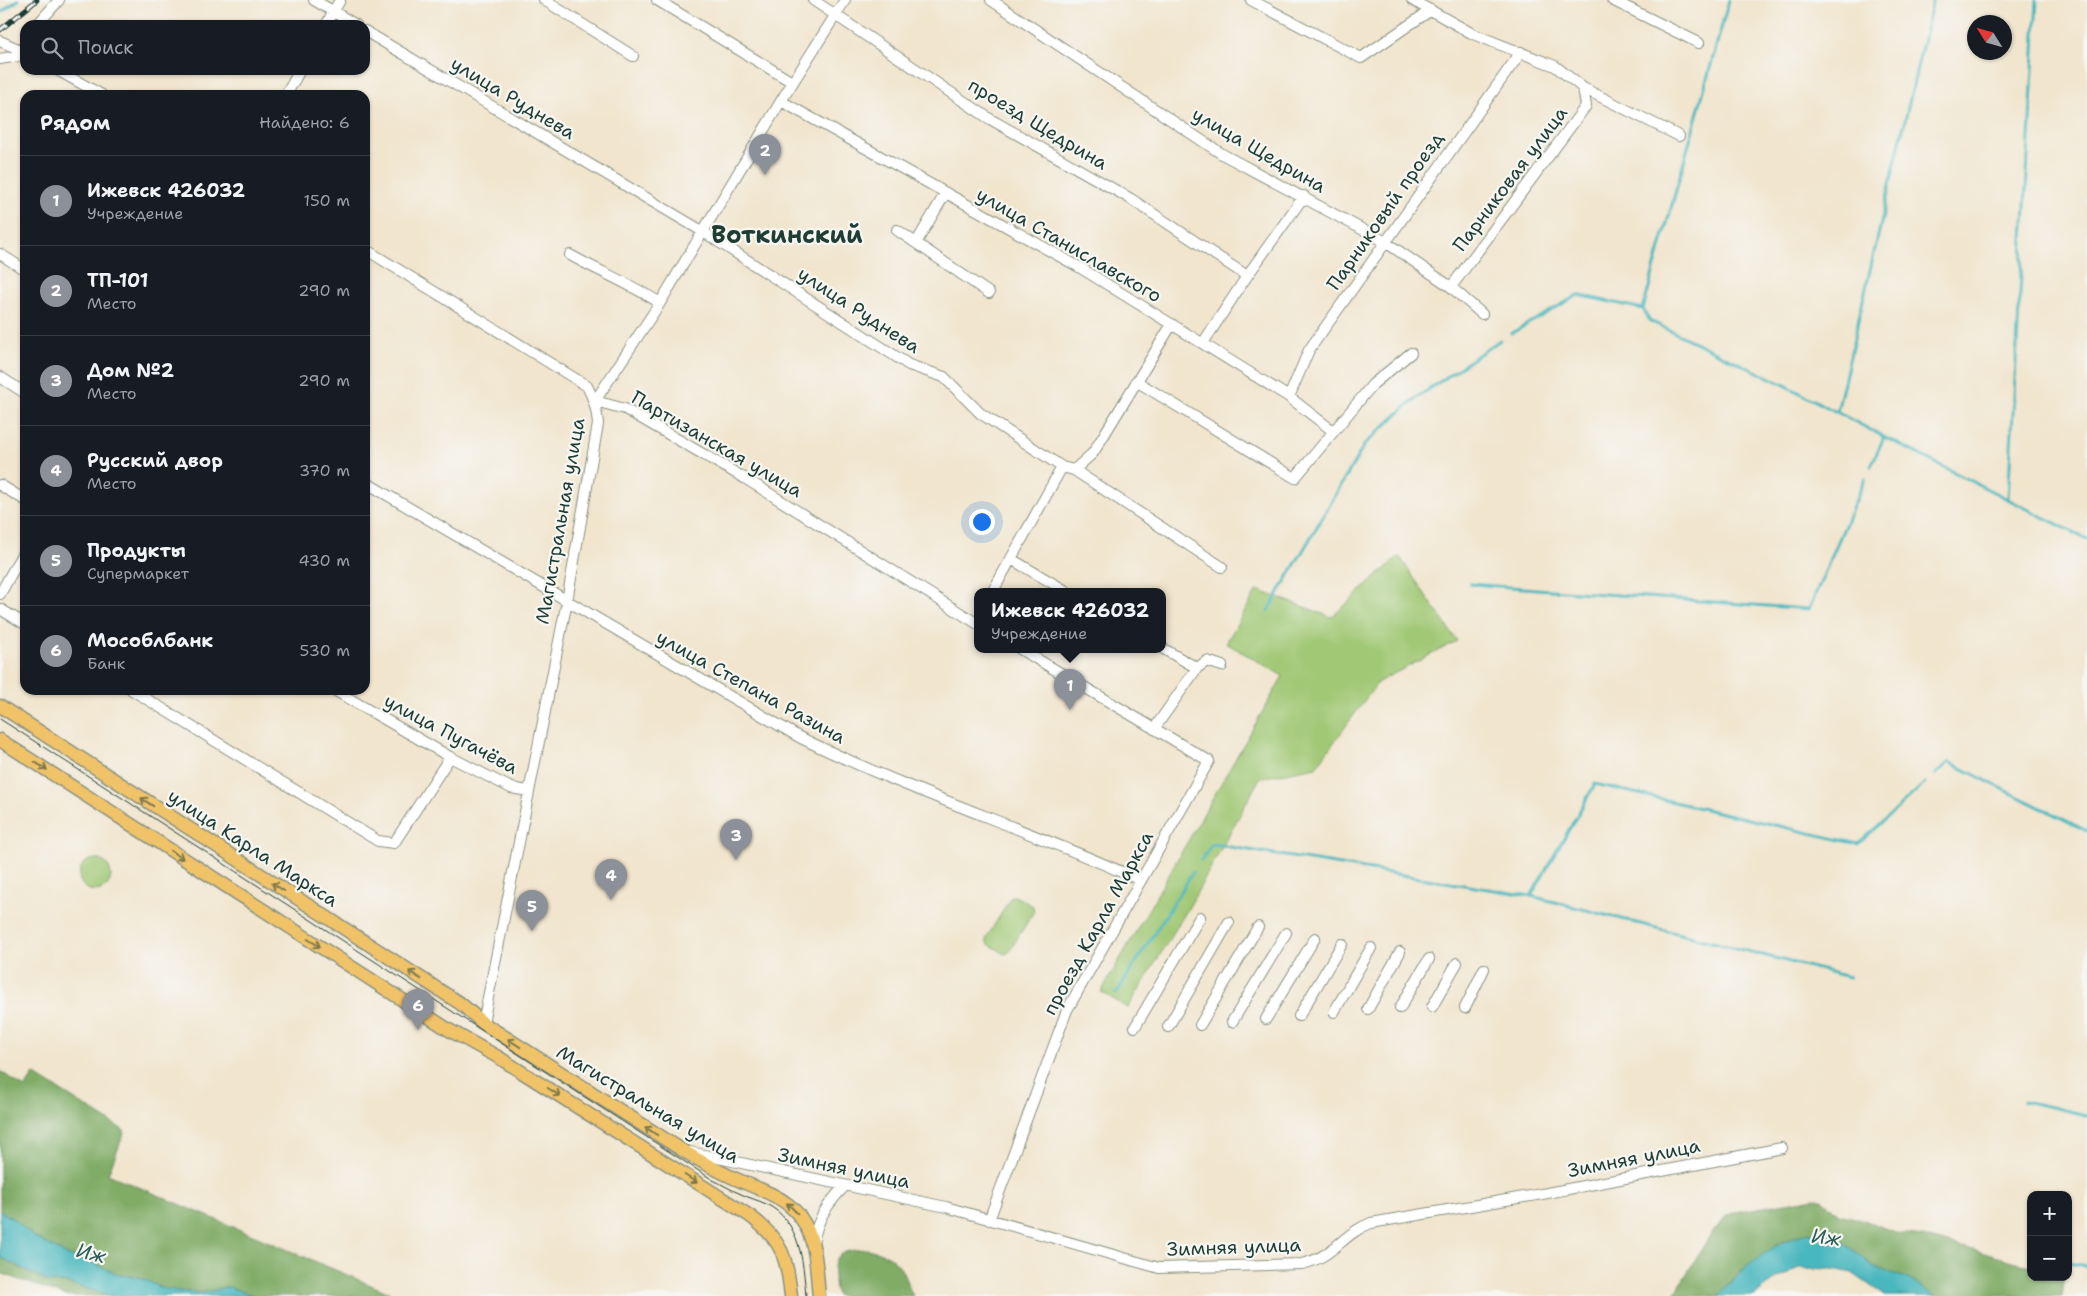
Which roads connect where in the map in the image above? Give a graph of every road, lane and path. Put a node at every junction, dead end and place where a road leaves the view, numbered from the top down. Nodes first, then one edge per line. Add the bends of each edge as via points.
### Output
1 (59, 0) edge
2 (314, 0) edge
3 (340, 0) edge
4 (544, 0) edge
5 (657, 0) edge
6 (814, 0) edge
7 (845, 0) edge
8 (992, 0) edge
9 (1251, 0) edge
10 (1412, 0) edge
11 (1612, 0) edge
12 (1430, 10) junction
13 (333, 12) junction
14 (835, 14) junction
15 (41, 20) edge
16 (329, 20) edge
17 (347, 20) edge
18 (370, 34) edge
19 (0, 41) edge
20 (1699, 43) dead end
21 (20, 49) edge
22 (1521, 52) junction
23 (20, 55) edge
24 (633, 56) dead end
25 (0, 60) edge
26 (66, 75) edge
27 (297, 75) edge
28 (792, 82) junction
29 (1583, 88) junction
30 (93, 90) edge
31 (289, 90) edge
32 (781, 100) junction
33 (1679, 136) dead end
34 (945, 194) junction
35 (1304, 196) junction
36 (898, 230) dead end
37 (702, 231) junction
38 (1384, 241) junction
39 (916, 243) junction
40 (370, 252) edge
41 (0, 254) edge
42 (570, 255) dead end
43 (20, 267) edge
44 (1246, 276) junction
45 (1452, 287) junction
46 (989, 293) dead end
47 (660, 302) junction
48 (1482, 314) dead end
49 (1172, 324) junction
50 (1203, 343) junction
51 (1411, 353) dead end
52 (0, 377) edge
53 (1136, 381) junction
54 (20, 390) edge
55 (1289, 396) junction
56 (595, 401) junction
57 (1333, 431) junction
58 (1062, 467) junction
59 (1074, 470) junction
60 (0, 485) edge
61 (370, 485) edge
62 (20, 497) edge
63 (20, 558) edge
64 (1011, 559) junction
65 (1222, 567) dead end
66 (995, 588) edge
67 (1061, 588) edge
68 (0, 594) edge
69 (567, 601) junction
70 (0, 609) edge
71 (974, 620) edge
72 (20, 621) edge
73 (1166, 650) edge
74 (1027, 653) edge
75 (1222, 666) dead end
76 (1197, 668) junction
77 (140, 695) edge
78 (343, 695) edge
79 (0, 706) edge
80 (1154, 729) junction
81 (0, 740) edge
82 (450, 757) junction
83 (528, 791) junction
84 (1140, 880) junction
85 (1200, 916) dead end
86 (1229, 922) dead end
87 (1258, 927) dead end
88 (1286, 933) dead end
89 (1315, 938) dead end
90 (1342, 944) dead end
91 (1371, 948) dead end
92 (1400, 952) dead end
93 (1428, 959) dead end
94 (1457, 963) dead end
95 (1484, 969) dead end
96 (1432, 1007) dead end
97 (1400, 1008) dead end
98 (1465, 1008) dead end
99 (1368, 1009) dead end
100 (1334, 1012) dead end
101 (1299, 1016) dead end
102 (1266, 1019) dead end
103 (1232, 1022) dead end
104 (484, 1023) junction
105 (1200, 1025) dead end
106 (1136, 1026) dead end
107 (1168, 1027) dead end
108 (479, 1045) junction
109 (1782, 1148) dead end
110 (682, 1150) junction
111 (844, 1186) junction
112 (989, 1220) junction
113 (813, 1243) junction
114 (791, 1296) edge
115 (819, 1296) edge

1 - 15 street
2 - 13 street
3 - 13 street
4 - 24 street
5 - 28 street
6 - 14 street, проезд Щедрина
7 - 14 street, Магистральная улица
8 - 35 street, улица Щедрина via 1222,154
9 - 12 street via 1361,58
10 - 12 street
11 - 20 street
12 - 22 street via 1473,34
13 - 16 street
13 - 17 street
14 - 28 street, Магистральная улица
14 - 44 street, проезд Щедрина via 990,119 1131,199
18 - 37 street, улица Руднева
19 - 21 street
22 - 29 street via 1555,66
22 - 38 street, Парниковый проезд
23 - 25 street
26 - 30 street
27 - 31 street
28 - 32 street, Магистральная улица
29 - 33 street
29 - 45 street, Парниковая улица via 1586,106
32 - 34 street, улица Станиславского
32 - 37 street, Магистральная улица
34 - 39 street
34 - 49 street, улица Станиславского via 1079,267
35 - 38 street, улица Щедрина
35 - 44 street
36 - 39 street
37 - 47 street, Магистральная улица
37 - 58 street, улица Руднева via 909,365 944,377 980,413
38 - 45 street, улица Щедрина
38 - 55 street, Парниковый проезд via 1308,350
39 - 46 street
40 - 56 street via 587,386
41 - 43 street
42 - 47 street
44 - 50 street
45 - 48 street, улица Щедрина
47 - 56 street, Магистральная улица
49 - 50 street, улица Станиславского
49 - 53 street
50 - 55 street, улица Станиславского
51 - 57 street via 1373,384
52 - 54 street
53 - 57 street via 1295,478
53 - 59 street via 1093,453
55 - 57 street, улица Станиславского
56 - 69 street, Магистральная улица via 598,424
56 - 71 street, Партизанская улица via 625,409 746,479
58 - 59 street, улица Руднева
58 - 64 street
59 - 65 street, улица Руднева
60 - 62 street
61 - 69 street, улица Степана Разина
63 - 68 street
64 - 66 street
64 - 67 street
69 - 83 street, Магистральная улица
69 - 84 street, улица Степана Разина via 850,763 971,809
70 - 72 street
73 - 76 street
74 - 80 street
75 - 76 street via 1207,662
76 - 80 street
77 - 82 street via 378,841 394,843
78 - 82 street, улица Пугачёва
104 -> 79 main road, улица Карла Маркса via 461,1004
80 - 84 street, проезд Карла Маркса via 1209,761
81 -> 108 main road via 435,1021
82 - 83 street, улица Пугачёва via 511,788
83 - 104 street, Магистральная улица
84 - 112 street, проезд Карла Маркса via 1067,1010
85 - 106 street
86 - 107 street
87 - 105 street
88 - 103 street
89 - 102 street
90 - 101 street
91 - 100 street
92 - 99 street
93 - 97 street
94 - 96 street
95 - 98 street
104 - 108 main road, Магистральная улица
110 -> 104 main road, Магистральная улица
108 -> 114 main road, Магистральная улица via 764,1227 779,1243 788,1271
109 - 112 street, Зимняя улица via 1372,1223 1357,1228 1319,1260 1302,1264 1159,1268
110 - 111 street, Зимняя улица
113 -> 110 main road, Магистральная улица via 805,1222 792,1206 776,1195 716,1170
111 - 112 street, Зимняя улица via 946,1207
111 - 113 street via 822,1213 815,1227
113 - 115 main road, Магистральная улица

